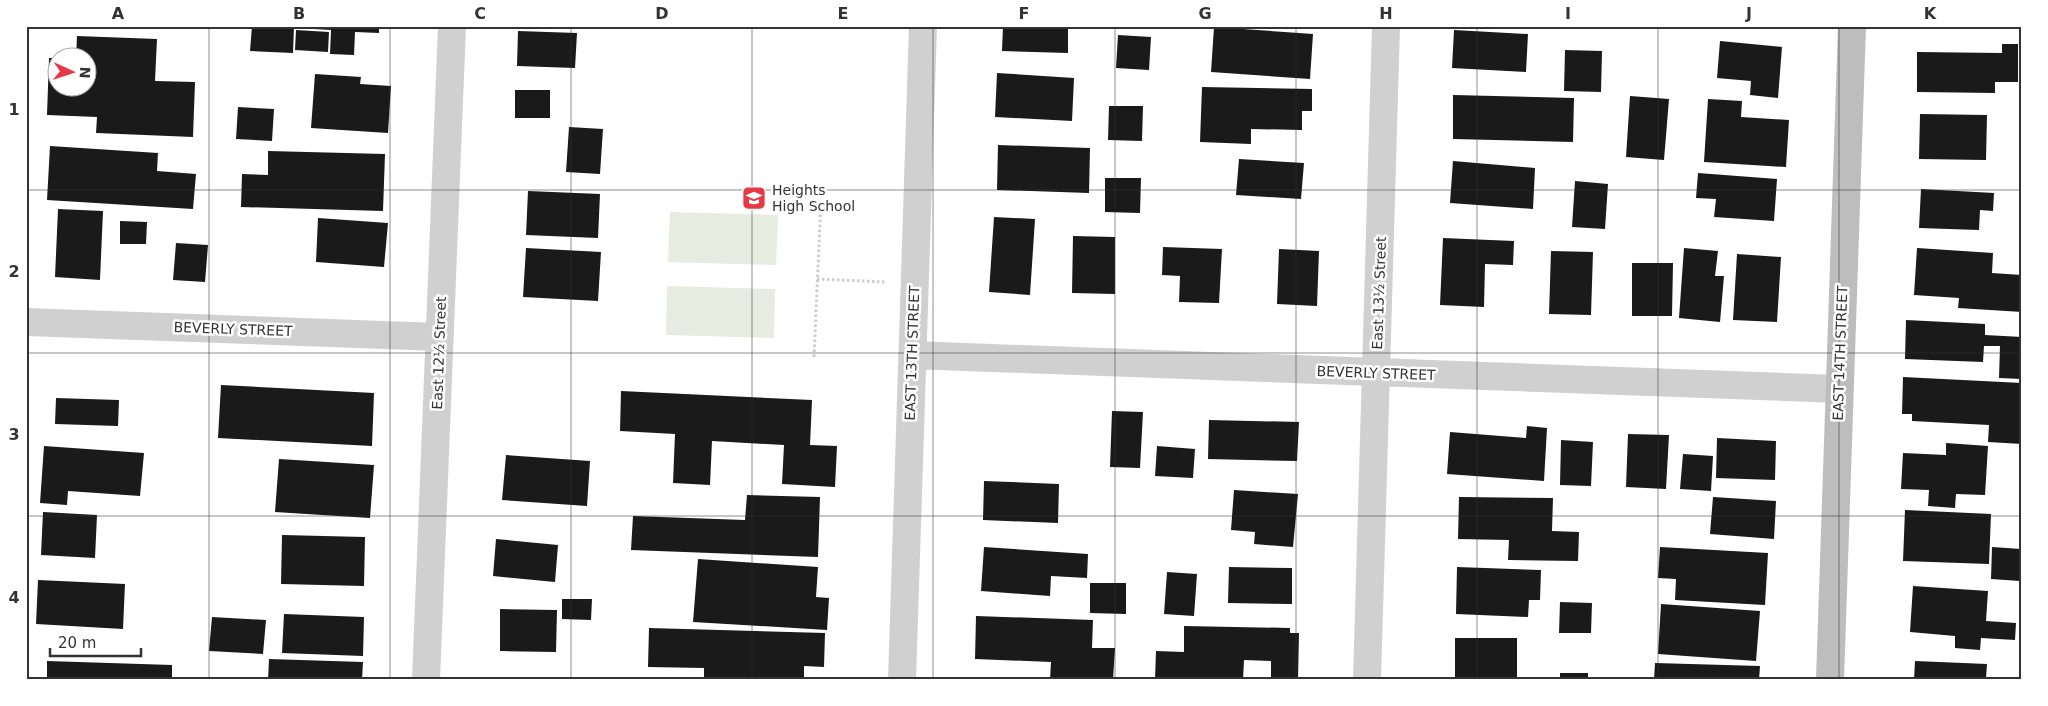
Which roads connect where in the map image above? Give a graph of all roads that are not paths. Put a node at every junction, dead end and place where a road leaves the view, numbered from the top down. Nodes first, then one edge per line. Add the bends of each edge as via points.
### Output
1 (452, 26) edge
2 (923, 26) edge
3 (1386, 26) edge
4 (1852, 26) edge
5 (26, 322) edge
6 (439, 337) junction
7 (912, 355) junction
8 (1377, 373) junction
9 (1839, 388) junction
10 (426, 680) edge
11 (902, 680) edge
12 (1367, 680) edge
13 (1830, 680) edge

1 - 6 street, East 12½ Street
2 - 7 street, EAST 13TH STREET
3 - 8 street, East 13½ Street
4 - 9 street, EAST 14TH STREET
5 - 6 street, BEVERLY STREET
6 - 10 street, East 12½ Street
7 - 8 street, BEVERLY STREET
7 - 11 street, EAST 13TH STREET
8 - 9 street, BEVERLY STREET
8 - 12 street, East 13½ Street
9 - 13 street, EAST 14TH STREET

